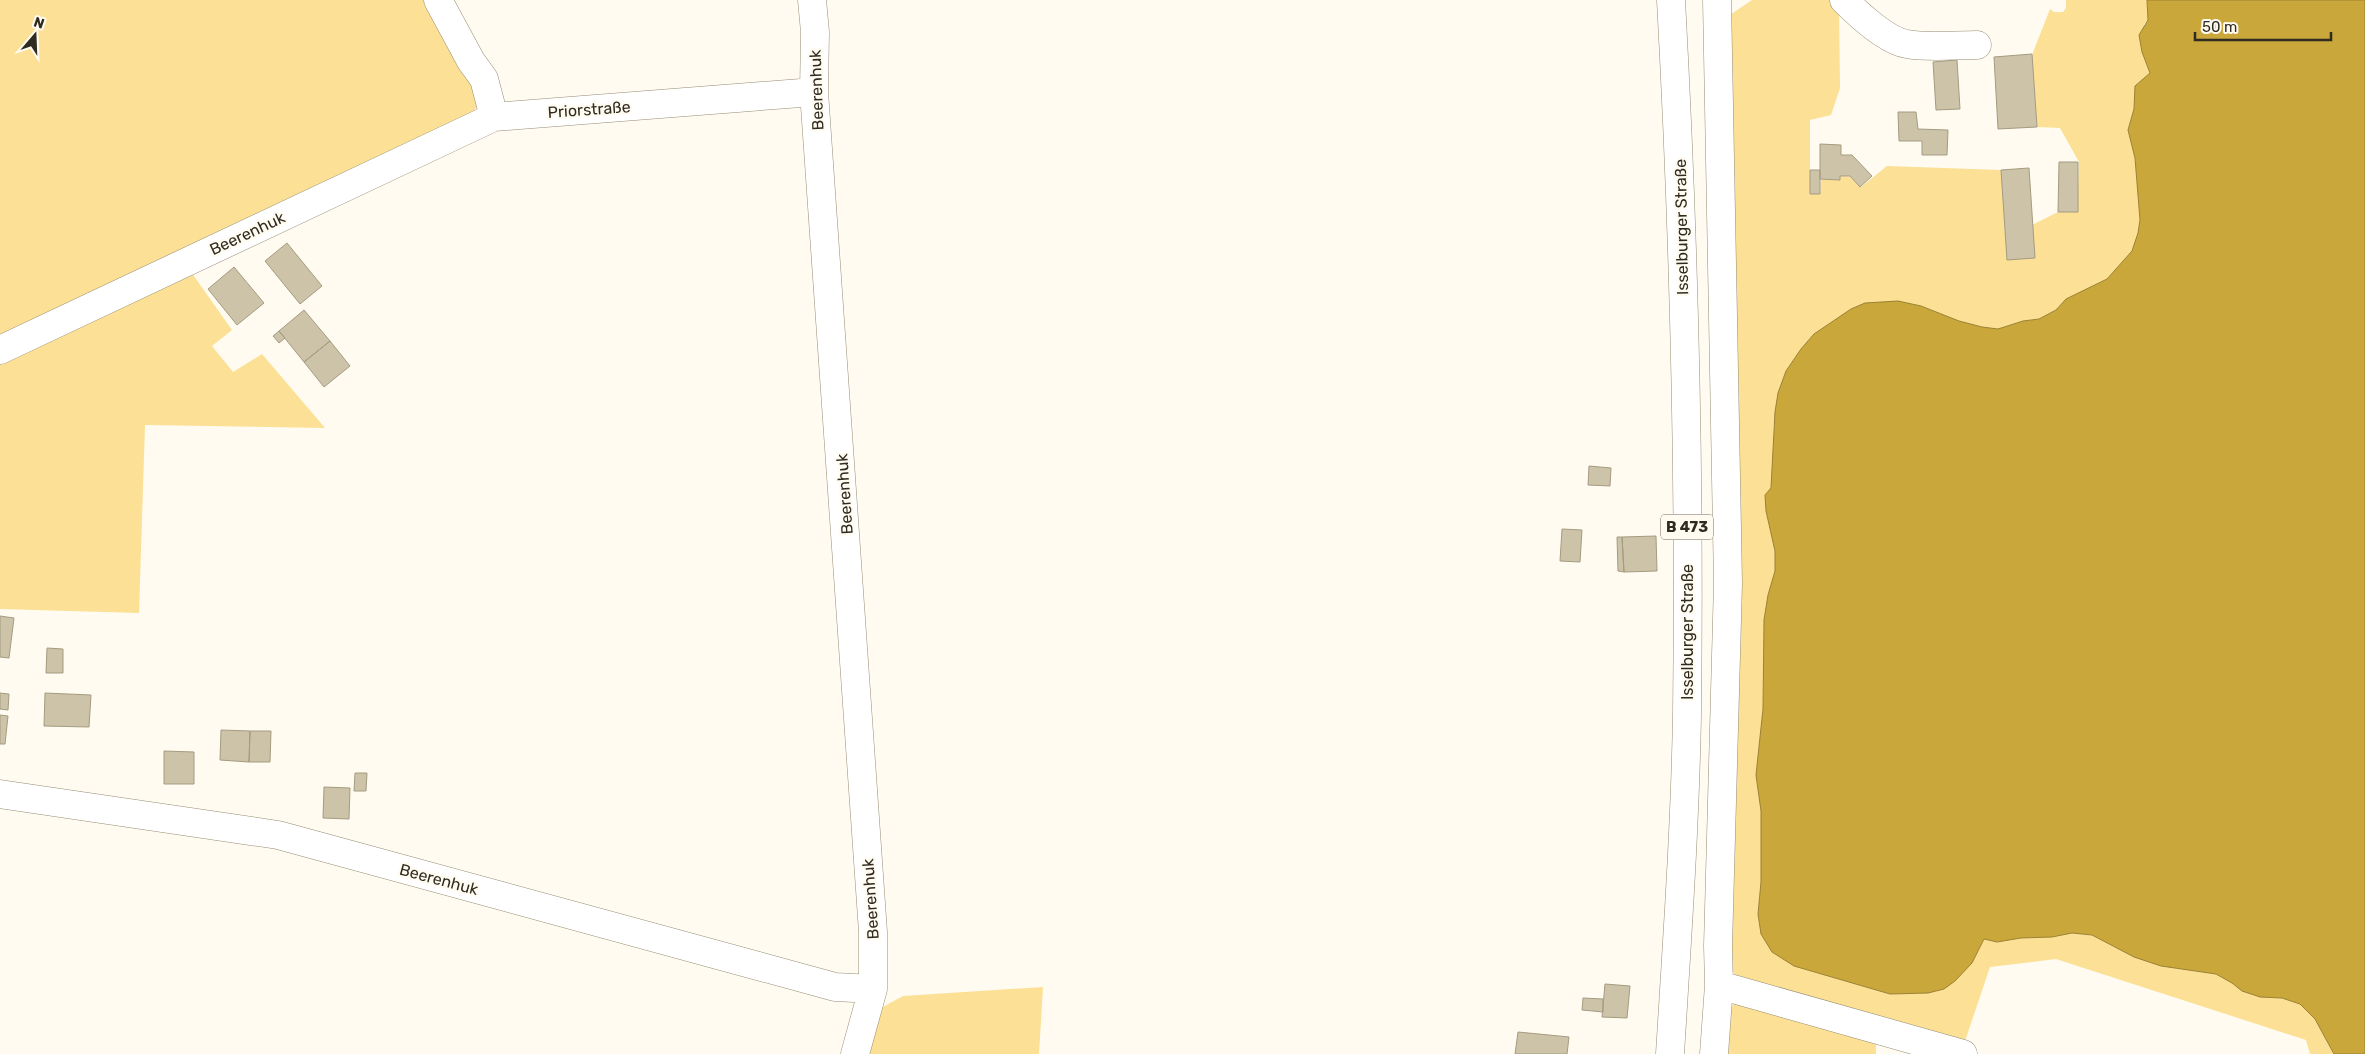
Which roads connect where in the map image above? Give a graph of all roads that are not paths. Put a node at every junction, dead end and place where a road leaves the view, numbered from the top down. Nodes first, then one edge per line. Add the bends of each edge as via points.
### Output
1 (438, 0) edge
2 (812, 0) edge
3 (1671, 0) edge
4 (1844, 0) edge
5 (1720, 1) edge
6 (1977, 45) dead end
7 (814, 92) junction
8 (494, 117) junction
9 (0, 350) edge
10 (0, 794) edge
11 (1719, 985) junction
12 (873, 989) junction
13 (855, 1054) edge
14 (1670, 1054) edge
15 (1714, 1054) edge
16 (1963, 1054) edge

1 - 8 street via 484,79
2 - 7 street, Beerenhuk
3 - 14 street, Isselburger Straße / B 473 via 1679,146 1686,433 1687,717
4 - 6 street via 1889,36 1906,44
5 - 11 street via 1728,584
7 - 8 street, Priorstraße
7 - 12 street, Beerenhuk via 873,932
8 - 9 street, Beerenhuk
10 - 12 street, Beerenhuk via 278,835 835,987
11 - 15 street
11 - 16 street
12 - 13 street, Beerenhuk

